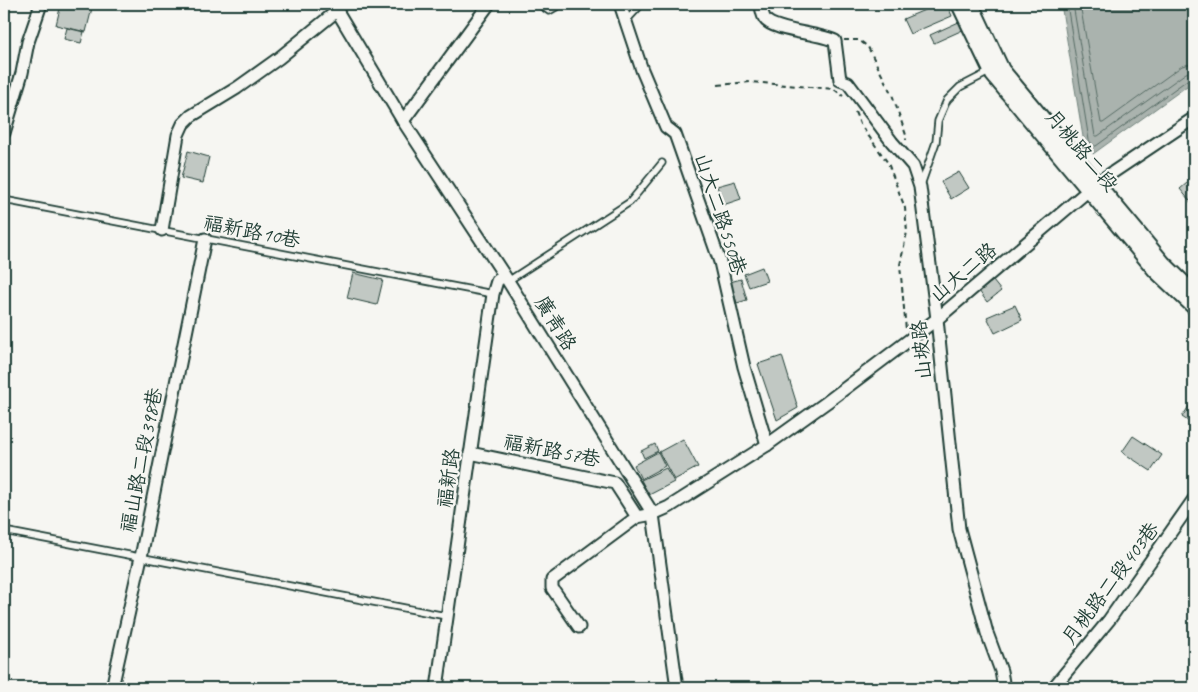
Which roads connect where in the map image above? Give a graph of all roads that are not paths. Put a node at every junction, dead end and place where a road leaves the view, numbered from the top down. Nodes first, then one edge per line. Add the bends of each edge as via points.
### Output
1 (40, 4) edge
2 (488, 4) edge
3 (539, 4) edge
4 (561, 4) edge
5 (620, 4) edge
6 (638, 4) edge
7 (760, 4) edge
8 (959, 4) edge
9 (971, 4) edge
10 (338, 6) edge
11 (626, 21) junction
12 (991, 71) junction
13 (1194, 118) edge
14 (403, 121) junction
15 (4, 133) edge
16 (662, 163) dead end
17 (920, 186) junction
18 (1093, 186) junction
19 (4, 200) edge
20 (162, 230) junction
21 (205, 239) junction
22 (505, 278) junction
23 (1194, 293) edge
24 (493, 294) junction
25 (1194, 307) edge
26 (936, 320) junction
27 (767, 445) junction
28 (470, 453) junction
29 (1194, 499) edge
30 (652, 514) junction
31 (637, 517) junction
32 (4, 531) edge
33 (141, 557) junction
34 (446, 616) junction
35 (579, 627) dead end
36 (112, 688) edge
37 (437, 688) edge
38 (677, 688) edge
39 (1004, 688) edge
40 (1053, 688) edge

1 - 15 street
2 - 14 street
3 - 4 lane via 549,11
5 - 11 street, 山大二路550巷
6 - 11 lane
7 - 17 street, 山坡路 via 764,18 771,25 831,39 840,80 848,83 855,99 913,166
8 - 12 street, 月桃路二段
9 - 18 street, 月桃路二段 via 1002,70
10 - 14 street, 廣青路
10 - 20 street via 279,58 183,124 178,135
11 - 27 street, 山大二路550巷 via 666,127 675,134 720,262 744,367
12 - 17 lane via 960,87 947,100
12 - 18 street, 月桃路二段
13 - 18 street, 山大二路
14 - 22 street, 廣青路
16 - 22 lane via 630,202
17 - 26 street, 山坡路
18 - 23 street, 月桃路二段
18 - 25 street, 月桃路二段 via 1156,271
18 - 26 street, 山大二路
19 - 20 lane, 福新路10巷
20 - 21 lane, 福新路10巷
21 - 24 lane, 福新路10巷
21 - 33 street, 福山路二段398巷
22 - 24 street, 福新路 via 497,281
22 - 30 street, 廣青路
24 - 28 street, 福新路
26 - 27 street, 山大二路
26 - 39 street, 山坡路 via 959,528
27 - 30 street, 山大二路 via 669,507
28 - 31 street, 福新路57巷 via 615,482
28 - 34 street, 福新路
29 - 40 street, 月桃路二段403巷 via 1109,620
30 - 31 street, 山大二路
30 - 38 street, 廣青路
31 - 35 street via 552,580 552,588
32 - 33 lane
33 - 34 lane
33 - 36 street, 福山路二段398巷
34 - 37 street, 福新路

